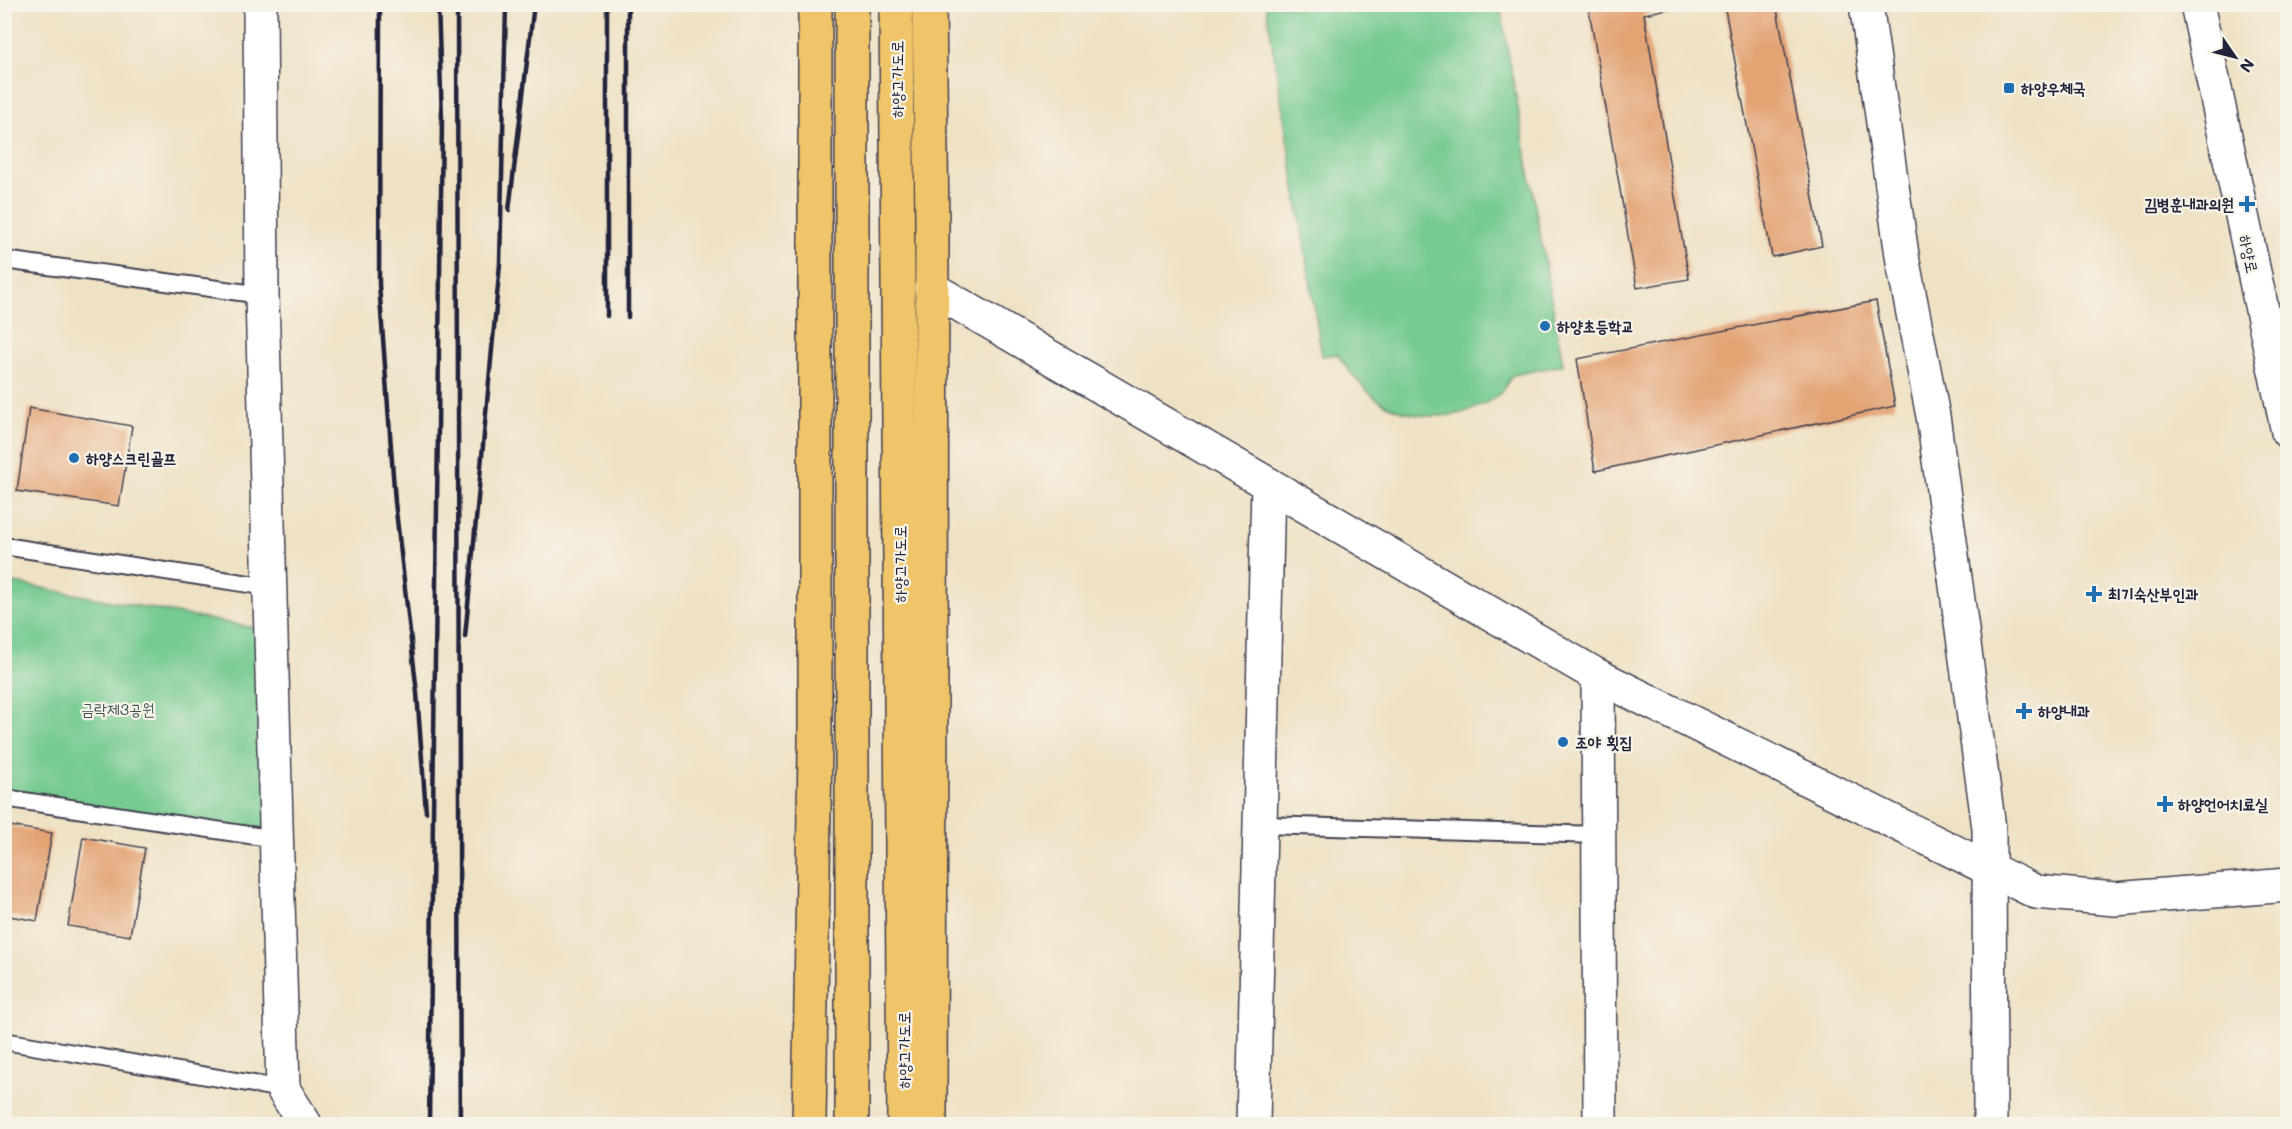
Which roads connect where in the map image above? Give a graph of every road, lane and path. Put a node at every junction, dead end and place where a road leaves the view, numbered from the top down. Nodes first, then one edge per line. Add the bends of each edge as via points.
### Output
1 (260, 4) edge
2 (815, 4) edge
3 (852, 4) edge
4 (896, 4) edge
5 (929, 4) edge
6 (1866, 4) edge
7 (2197, 4) edge
8 (4, 260) edge
9 (932, 288) junction
10 (262, 295) junction
11 (2288, 432) edge
12 (1268, 484) junction
13 (4, 546) edge
14 (269, 587) junction
15 (1598, 675) junction
16 (4, 798) edge
17 (1260, 825) junction
18 (1599, 835) junction
19 (276, 839) junction
20 (1988, 870) junction
21 (2288, 885) edge
22 (4, 1041) edge
23 (283, 1089) junction
24 (305, 1125) edge
25 (809, 1125) edge
26 (852, 1125) edge
27 (904, 1125) edge
28 (930, 1125) edge
29 (1253, 1125) edge
30 (1600, 1125) edge
31 (1990, 1125) edge

1 - 10 street
2 - 25 main road via 815,750
3 - 26 main road
4 - 27 main road, 하양고가도로
5 - 9 main road
6 - 20 street via 1903,262 1933,416 1989,828
7 - 11 street, 하양로
8 - 10 lane
9 - 12 street
9 - 28 main road
10 - 14 street
12 - 15 street
12 - 17 street
13 - 14 lane
14 - 19 street
15 - 18 street
15 - 20 street
16 - 19 lane
17 - 18 lane
17 - 29 street
18 - 30 street
19 - 23 street
20 - 21 street via 2036,892 2115,899
20 - 31 street
22 - 23 lane
23 - 24 street

